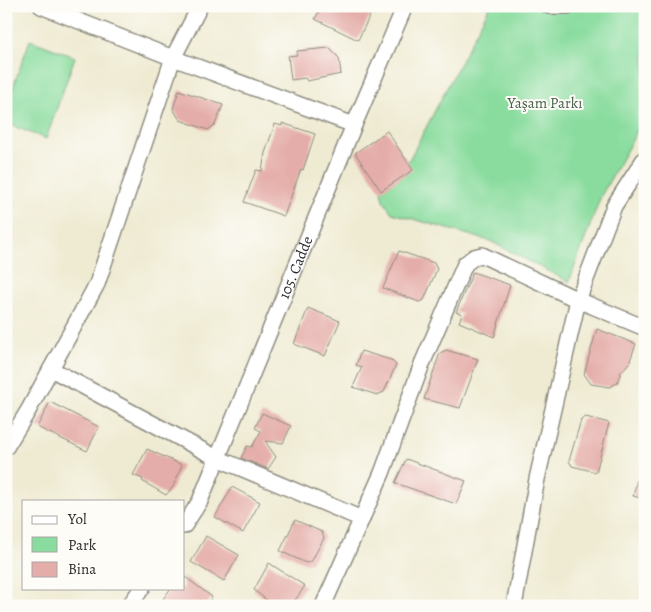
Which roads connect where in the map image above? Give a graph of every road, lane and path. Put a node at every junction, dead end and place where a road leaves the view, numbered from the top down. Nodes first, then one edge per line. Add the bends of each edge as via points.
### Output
1 (42, 6) edge
2 (200, 6) edge
3 (405, 6) edge
4 (548, 6) edge
5 (569, 6) edge
6 (173, 58) junction
7 (354, 124) junction
8 (645, 158) edge
9 (578, 300) junction
10 (645, 328) edge
11 (51, 368) junction
12 (6, 447) edge
13 (217, 458) junction
14 (362, 519) junction
15 (185, 524) edge
16 (141, 590) edge
17 (513, 605) edge
18 (129, 606) edge
19 (323, 606) edge

1 - 6 street
2 - 6 street
3 - 7 street, 105. Cadde
4 - 5 street
6 - 7 street
6 - 11 street via 97,284
7 - 13 street, 105. Cadde
8 - 9 street via 614,206
9 - 10 street
9 - 14 street via 482,255 465,264
9 - 17 street via 536,479
11 - 12 street
11 - 13 street
13 - 14 street
13 - 15 street, 105. Cadde via 200,501
14 - 19 street
16 - 18 street

